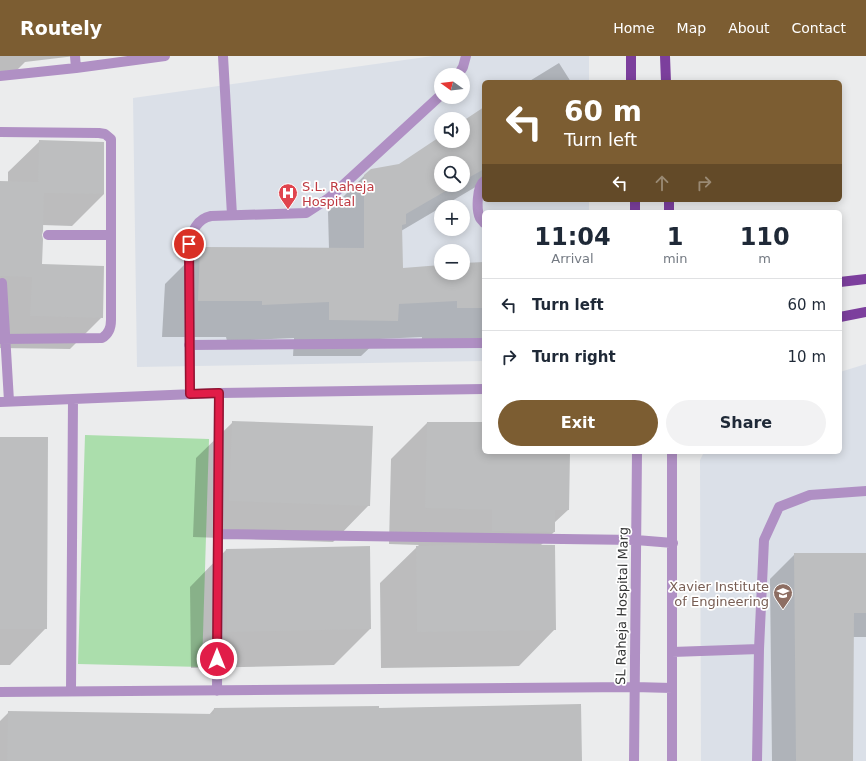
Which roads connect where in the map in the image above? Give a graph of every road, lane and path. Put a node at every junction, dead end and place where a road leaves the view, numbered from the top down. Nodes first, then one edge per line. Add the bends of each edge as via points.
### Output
1 (75, 56) edge
2 (166, 56) edge
3 (223, 56) edge
4 (466, 56) edge
5 (630, 56) edge
6 (665, 56) edge
7 (76, 68) junction
8 (462, 68) edge
9 (0, 76) edge
10 (631, 80) edge
11 (666, 80) edge
12 (434, 101) edge
13 (0, 132) edge
14 (482, 183) edge
15 (232, 215) junction
16 (482, 220) edge
17 (48, 235) dead end
18 (111, 235) junction
19 (866, 280) edge
20 (842, 282) edge
21 (2, 283) dead end
22 (866, 312) edge
23 (842, 317) edge
24 (3, 339) edge
25 (482, 343) edge
26 (189, 345) junction
27 (482, 389) edge
28 (219, 393) junction
29 (190, 394) junction
30 (73, 399) junction
31 (4, 401) edge
32 (637, 454) edge
33 (672, 454) edge
34 (866, 491) edge
35 (218, 534) junction
36 (636, 540) junction
37 (672, 543) junction
38 (759, 649) junction
39 (672, 652) junction
40 (634, 687) junction
41 (672, 688) junction
42 (71, 691) junction
43 (217, 691) junction
44 (0, 692) edge
45 (634, 761) edge
46 (672, 761) edge
47 (757, 761) edge

1 - 7 street
2 - 7 street
3 - 15 street
4 - 8 street
5 - 10 main road
6 - 11 main road
7 - 9 street
12 - 15 street via 329,198 306,213
13 - 18 street via 99,133 108,136 111,139
14 - 16 street via 478,194
15 - 26 street via 204,218 192,232 189,244
17 - 18 street
18 - 24 street via 111,327 107,335 102,338
19 - 20 main road
21 - 24 street
22 - 23 main road
24 - 31 street
25 - 26 street
26 - 29 street
27 - 28 street
28 - 29 street
28 - 35 street
29 - 30 street
30 - 31 street
30 - 42 street
32 - 36 street, SL Raheja Hospital Marg
33 - 37 street
34 - 38 street via 810,494 779,507 764,540
35 - 36 street
35 - 43 street
36 - 37 street
36 - 40 street, SL Raheja Hospital Marg
37 - 39 street
38 - 39 street
38 - 47 street
39 - 41 street
40 - 41 street
40 - 43 street
40 - 45 street, SL Raheja Hospital Marg
41 - 46 street
42 - 43 street
42 - 44 street

